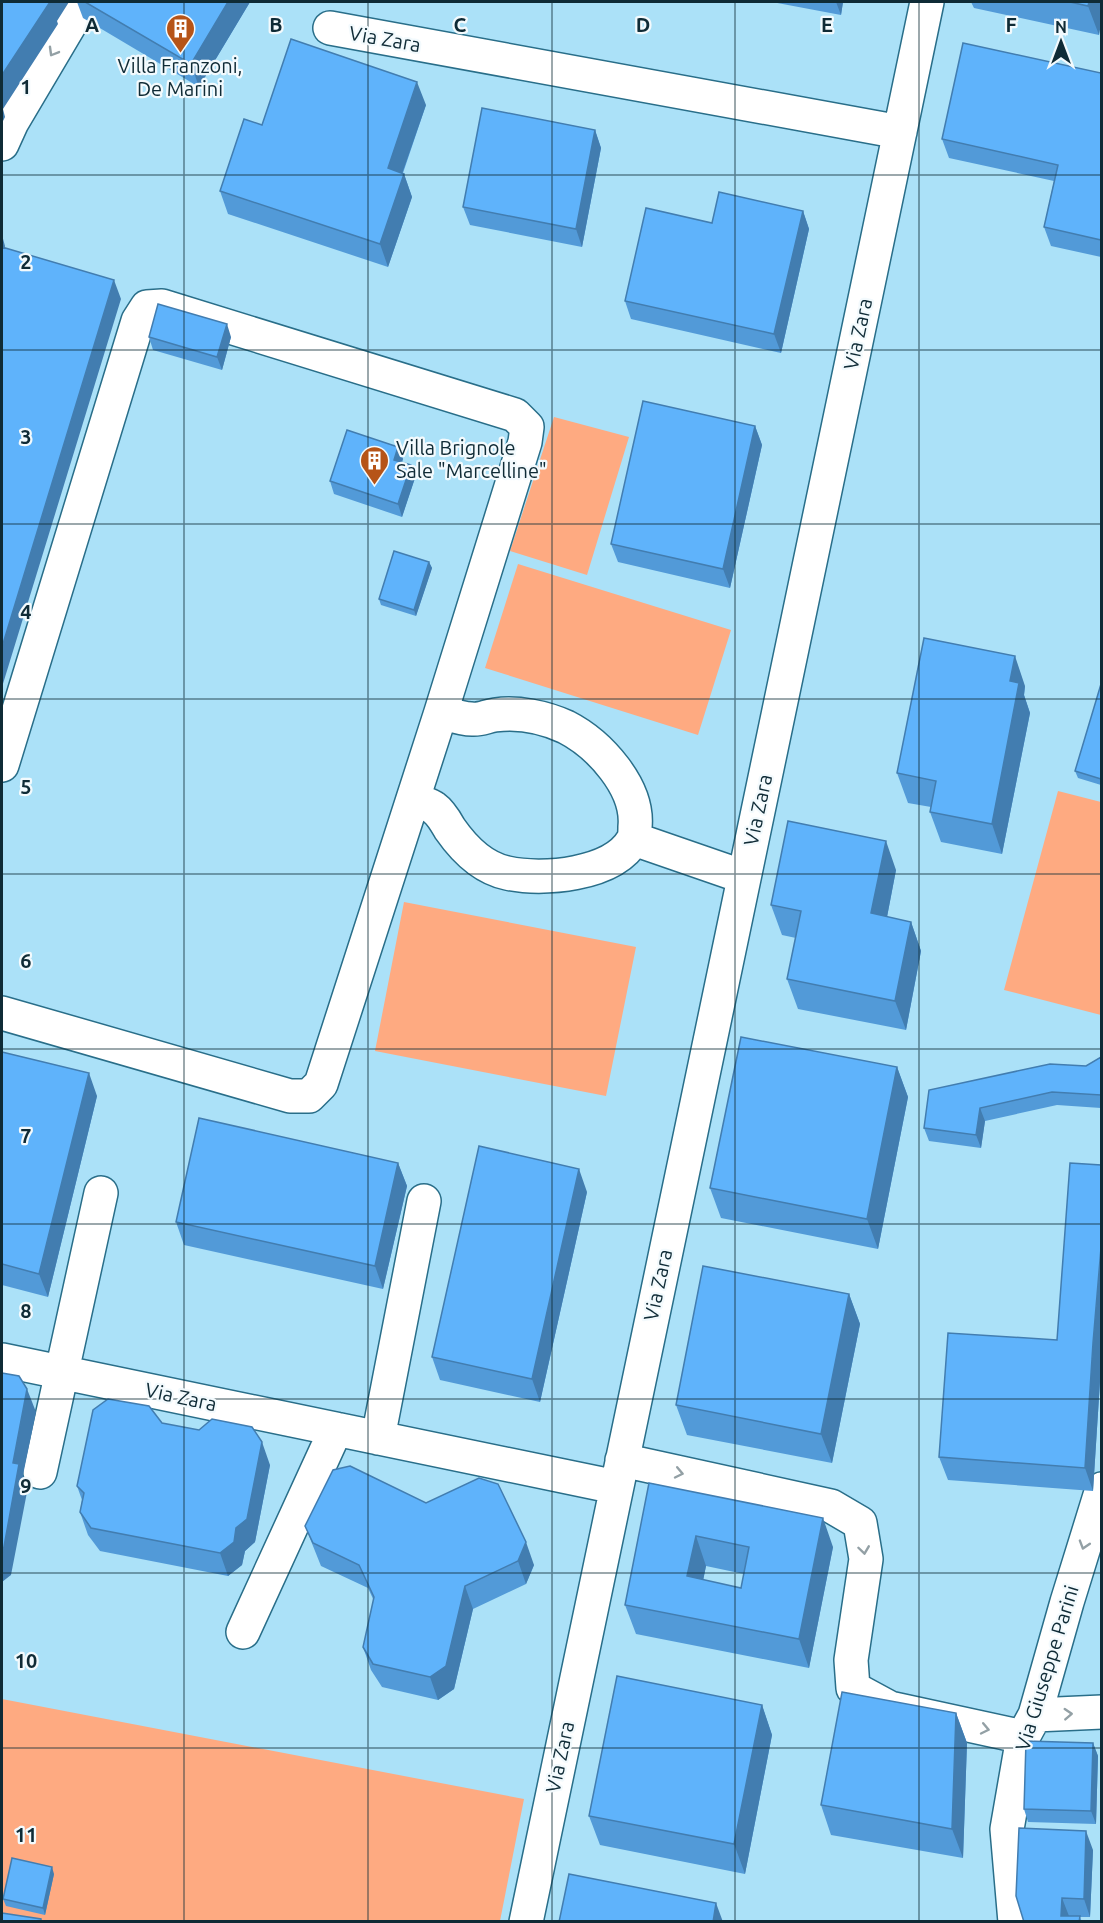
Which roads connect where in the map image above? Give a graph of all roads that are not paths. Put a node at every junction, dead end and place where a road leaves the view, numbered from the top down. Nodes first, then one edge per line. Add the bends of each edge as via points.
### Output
1 (83, 2) edge
2 (927, 2) edge
3 (330, 28) dead end
4 (900, 132) junction
5 (2, 144) edge
6 (441, 712) junction
7 (2, 765) edge
8 (413, 799) junction
9 (634, 839) junction
10 (744, 877) junction
11 (2, 1013) edge
12 (101, 1193) dead end
13 (424, 1201) dead end
14 (2, 1360) edge
15 (61, 1372) junction
16 (336, 1429) junction
17 (378, 1437) junction
18 (40, 1472) dead end
19 (619, 1474) junction
20 (1101, 1490) edge
21 (243, 1632) dead end
22 (1101, 1712) edge
23 (1029, 1726) junction
24 (526, 1922) edge
25 (1015, 1922) edge

1 -> 5 street
2 - 4 street, Via Zara
3 - 4 street, Via Zara
4 - 10 street, Via Zara
6 - 7 street via 527,427 515,415 162,306 147,307 138,321
6 - 8 street
6 - 9 street via 476,720 494,715 531,716 579,735 602,754 634,803
8 - 9 street via 434,807 475,858 504,873 520,876 548,876 597,867 623,852
8 - 11 street via 321,1084 309,1096 290,1096
9 - 10 street
10 - 19 street, Via Zara
12 - 15 street
13 - 17 street
14 - 15 street, Via Zara
15 - 16 street, Via Zara
15 - 18 street
16 - 17 street, Via Zara
16 - 21 street
17 - 19 street, Via Zara
19 -> 23 street via 831,1506 860,1523 866,1559 850,1660 854,1688 890,1708
19 - 24 street, Via Zara
20 -> 23 street, Via Giuseppe Parini
23 -> 22 street
23 - 25 street, Via Giuseppe Parini via 1007,1829

